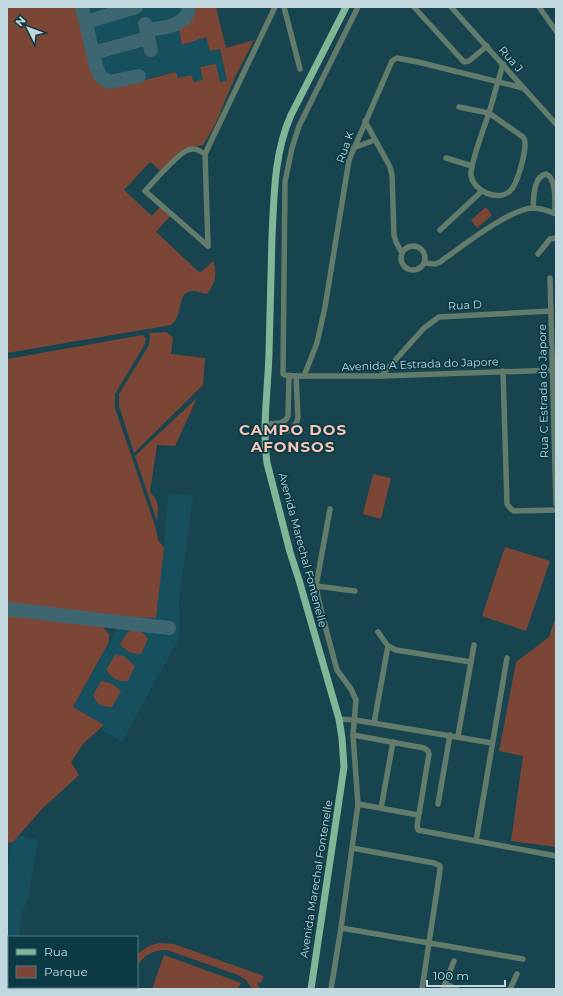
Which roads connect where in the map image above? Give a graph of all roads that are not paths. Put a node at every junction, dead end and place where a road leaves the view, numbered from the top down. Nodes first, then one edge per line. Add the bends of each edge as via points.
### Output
1 (275, 7) edge
2 (284, 7) edge
3 (346, 7) edge
4 (358, 7) edge
5 (414, 7) edge
6 (451, 7) edge
7 (539, 7) edge
8 (556, 31) edge
9 (487, 46) junction
10 (503, 64) junction
11 (300, 69) dead end
12 (498, 81) junction
13 (523, 88) junction
14 (459, 107) dead end
15 (489, 113) junction
16 (365, 121) junction
17 (556, 124) edge
18 (375, 140) junction
19 (353, 148) junction
20 (205, 154) junction
21 (446, 158) dead end
22 (472, 166) junction
23 (482, 191) junction
24 (533, 208) junction
25 (556, 213) edge
26 (440, 230) dead end
27 (556, 238) edge
28 (402, 253) junction
29 (538, 254) dead end
30 (424, 263) junction
31 (550, 278) dead end
32 (551, 311) junction
33 (554, 370) edge
34 (503, 371) junction
35 (287, 376) junction
36 (296, 376) junction
37 (304, 376) junction
38 (381, 376) junction
39 (288, 393) junction
40 (297, 393) junction
41 (287, 420) junction
42 (265, 424) junction
43 (295, 426) junction
44 (266, 433) junction
45 (556, 504) edge
46 (330, 510) dead end
47 (556, 510) edge
48 (316, 586) junction
49 (355, 591) dead end
50 (378, 632) dead end
51 (474, 645) dead end
52 (388, 646) junction
53 (507, 658) dead end
54 (471, 662) junction
55 (338, 719) junction
56 (355, 720) junction
57 (374, 724) junction
58 (353, 735) junction
59 (450, 735) junction
60 (458, 736) junction
61 (393, 742) junction
62 (492, 743) junction
63 (358, 804) junction
64 (438, 804) dead end
65 (380, 808) junction
66 (418, 815) junction
67 (476, 841) junction
68 (352, 848) junction
69 (556, 856) edge
70 (341, 928) junction
71 (430, 944) junction
72 (523, 959) dead end
73 (454, 961) dead end
74 (517, 974) dead end
75 (444, 987) edge
76 (311, 989) edge
77 (332, 989) edge
78 (422, 989) edge
79 (457, 989) edge
80 (510, 989) edge

1 - 20 street
2 - 11 street
3 - 42 main road, Avenida Marechal Fontenelle via 291,115 280,151 274,193
4 - 35 street via 299,126 288,164 285,182 282,372
5 - 9 street via 464,62 469,61
6 - 9 street, Rua J
7 - 8 street
9 - 10 street, Rua J
10 - 12 street
10 - 13 street, Rua J
12 - 13 street, Rua K
12 - 15 street
12 - 16 street, Rua K via 397,58 389,65
13 - 17 street, Rua J
14 - 15 street
15 - 22 street
15 - 23 street via 522,137 526,147 512,190 501,195
16 - 18 street
16 - 19 street, Rua K
18 - 19 street
18 - 28 street via 390,166 394,235
19 - 37 street, Rua K via 325,307 317,343
20 - 20 street via 207,223 208,246 145,191 188,150 197,149
21 - 22 street
22 - 23 street via 473,180
23 - 26 street
24 - 25 street
24 - 25 street via 536,183 546,174 552,181
24 - 30 street via 511,215 440,262
27 - 29 street via 550,239
28 - 30 street via 407,248 417,247 424,253
28 - 30 street via 401,262 409,270 421,268
31 - 32 street, Rua C Estrada do Japore
32 - 33 street, Rua C Estrada do Japore
32 - 38 street, Rua D via 438,317 424,328
33 - 34 street, Avenida A Estrada do Japore
33 - 45 street, Rua C Estrada do Japore
34 - 38 street, Avenida A Estrada do Japore
34 - 47 street via 507,504 514,511
35 - 36 street, Avenida A Estrada do Japore
35 - 39 street
36 - 37 street, Avenida A Estrada do Japore
36 - 40 street
37 - 38 street, Avenida A Estrada do Japore
39 - 40 street
39 - 41 street
40 - 43 street via 298,417
41 - 42 street
41 - 43 street
42 - 44 main road, Avenida Marechal Fontenelle
43 - 44 street via 287,432
44 - 55 main road, Avenida Marechal Fontenelle via 268,463 290,552
46 - 48 street
48 - 49 street
48 - 56 street via 337,670 351,688 356,700
50 - 52 street
51 - 54 street
52 - 54 street via 396,650
52 - 57 street
53 - 62 street
54 - 60 street
55 - 56 street
55 - 76 main road, Avenida Marechal Fontenelle via 344,767
56 - 57 street
56 - 58 street
57 - 59 street
58 - 61 street
58 - 63 street
59 - 60 street
59 - 64 street
60 - 62 street
61 - 65 street
61 - 66 street via 428,751
62 - 67 street
63 - 65 street
63 - 68 street
65 - 66 street
66 - 67 street via 417,828 420,831
67 - 69 street
68 - 70 street
68 - 71 street via 440,866
70 - 71 street
70 - 77 street
71 - 72 street
71 - 78 street
73 - 75 street
74 - 80 street
75 - 79 street

